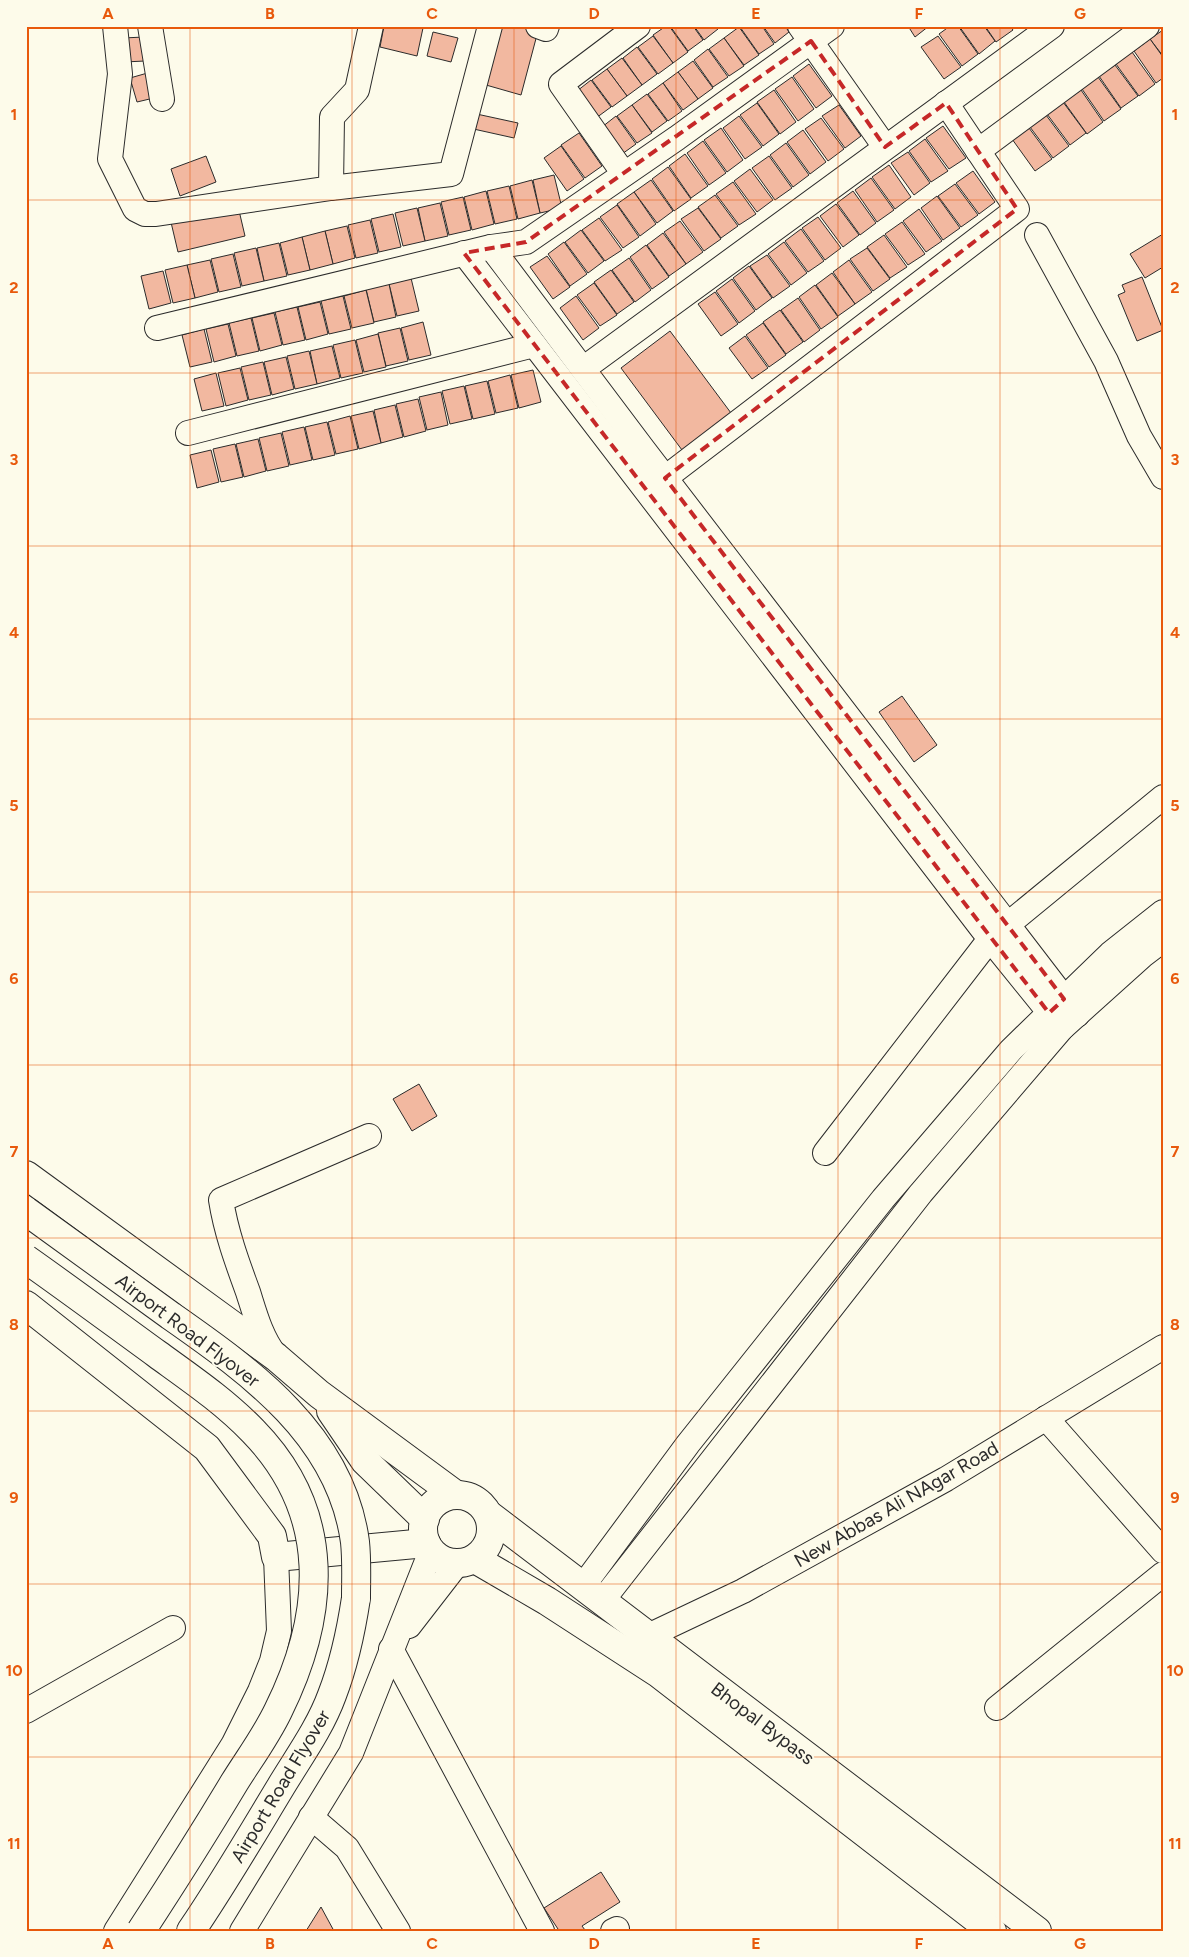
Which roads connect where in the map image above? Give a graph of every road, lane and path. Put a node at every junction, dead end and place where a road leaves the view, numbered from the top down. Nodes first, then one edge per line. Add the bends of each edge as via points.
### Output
1 (115, 26) edge
2 (150, 26) edge
3 (371, 26) edge
4 (490, 26) edge
5 (538, 26) edge
6 (547, 26) edge
7 (638, 26) edge
8 (832, 26) edge
9 (1052, 26) edge
10 (1148, 26) edge
11 (805, 34) edge
12 (162, 99) dead end
13 (946, 103) junction
14 (885, 147) junction
15 (978, 151) junction
16 (624, 174) junction
17 (331, 188) junction
18 (1037, 235) dead end
19 (491, 247) junction
20 (464, 253) junction
21 (157, 328) dead end
22 (534, 345) junction
23 (583, 369) junction
24 (188, 433) dead end
25 (665, 478) junction
26 (1163, 478) edge
27 (1163, 798) edge
28 (1163, 912) edge
29 (999, 932) junction
30 (1163, 940) edge
31 (1063, 1014) junction
32 (369, 1136) dead end
33 (825, 1152) dead end
34 (26, 1175) edge
35 (26, 1211) edge
36 (26, 1258) edge
37 (26, 1305) edge
38 (1163, 1347) edge
39 (276, 1356) junction
40 (319, 1394) junction
41 (1046, 1418) junction
42 (456, 1495) junction
43 (488, 1515) junction
44 (426, 1536) junction
45 (274, 1547) junction
46 (1163, 1551) edge
47 (466, 1561) junction
48 (1163, 1574) edge
49 (593, 1594) junction
50 (173, 1628) dead end
51 (648, 1636) junction
52 (391, 1649) junction
53 (625, 1652) junction
54 (997, 1708) dead end
55 (26, 1711) edge
56 (311, 1817) junction
57 (116, 1931) edge
58 (141, 1931) edge
59 (191, 1931) edge
60 (242, 1931) edge
61 (398, 1931) edge
62 (542, 1931) edge
63 (992, 1931) edge
64 (1038, 1931) edge

1 - 17 street via 120,74 110,159 134,209 156,214
2 - 12 street
3 - 17 street via 357,90 332,117
4 - 17 street via 451,174
5 - 6 street via 546,29
7 - 16 street via 561,84
8 - 11 street
9 - 13 street
10 - 15 street
11 - 14 street
11 - 16 street
13 - 14 street
13 - 15 street
14 - 23 street
15 - 25 street via 1018,209
16 - 19 street via 526,242
18 - 26 street via 1106,361
19 - 20 street
19 - 23 street
20 - 21 street
20 - 22 street
22 - 24 street
22 - 29 street
23 - 25 street
25 - 29 street
27 - 29 street
28 - 31 street via 1110,954
29 - 31 street
29 - 33 street
30 - 31 street
31 - 49 street via 1011,1050 884,1199 688,1444
32 - 39 street via 221,1200 224,1222 265,1342
34 - 39 main road
35 - 59 main road, Airport Road Flyover, bridge via 260,1382 297,1420 321,1452 340,1489 351,1521 357,1562 356,1598 351,1632 332,1695 316,1730
36 - 58 main road, Airport Road Flyover, bridge via 212,1394 254,1431 292,1484 310,1530 314,1592 311,1619 298,1668 278,1712
37 - 45 main road via 207,1448
38 - 41 street, New Abbas Ali NAgar Road
39 - 40 main road
40 - 42 main road
40 - 44 main road via 365,1461
41 - 46 street
41 - 51 street, New Abbas Ali NAgar Road via 946,1479 743,1591
42 - 43 main road via 475,1500
42 - 44 main road via 436,1502 429,1510
43 - 47 main road via 491,1534 483,1553
43 - 49 main road, Bhopal Bypass
44 - 45 main road
44 - 47 main road via 448,1562
44 - 52 street
45 - 57 street via 279,1631 260,1691 233,1745
47 - 52 street
47 - 53 main road, Bhopal Bypass via 548,1601
48 - 54 street
49 - 51 main road, Bhopal Bypass
50 - 55 street
51 - 53 street, New Abbas Ali NAgar Road
51 - 64 main road, Bhopal Bypass
52 - 56 street via 351,1753
52 - 62 street
53 - 63 main road, Bhopal Bypass via 658,1673
56 - 60 street
56 - 61 street via 347,1848

